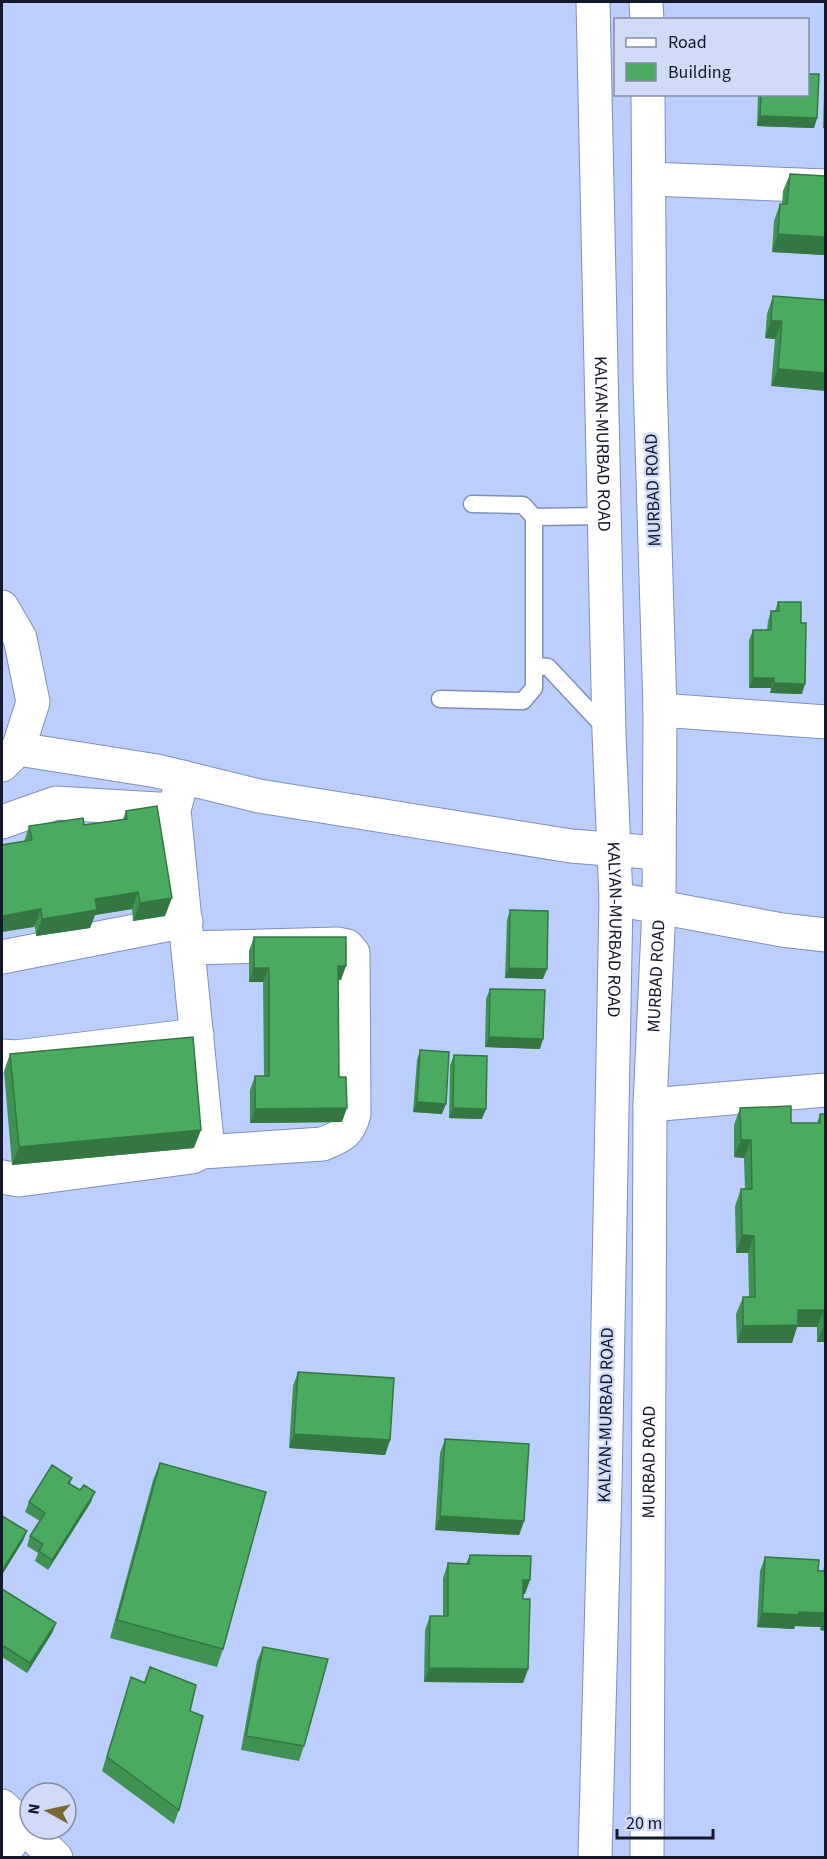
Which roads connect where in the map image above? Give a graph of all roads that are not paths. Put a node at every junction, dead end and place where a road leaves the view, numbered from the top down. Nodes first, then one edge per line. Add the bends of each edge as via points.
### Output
1 (593, 2) edge
2 (646, 2) edge
3 (647, 18) edge
4 (648, 96) edge
5 (650, 179) junction
6 (825, 186) edge
7 (602, 378) junction
8 (650, 378) junction
9 (472, 504) dead end
10 (605, 516) junction
11 (534, 517) junction
12 (2, 607) edge
13 (535, 666) junction
14 (440, 699) dead end
15 (660, 710) junction
16 (825, 722) edge
17 (609, 733) junction
18 (10, 757) edge
19 (183, 777) junction
20 (174, 810) junction
21 (2, 822) edge
22 (614, 849) junction
23 (659, 853) junction
24 (616, 899) junction
25 (659, 907) junction
26 (187, 934) junction
27 (825, 935) edge
28 (2, 957) edge
29 (197, 1035) junction
30 (2, 1056) edge
31 (825, 1090) edge
32 (651, 1105) junction
33 (202, 1152) junction
34 (2, 1177) edge
35 (649, 1484) junction
36 (605, 1485) junction
37 (12, 1816) edge
38 (2, 1855) edge
39 (56, 1857) edge
40 (595, 1857) edge
41 (646, 1857) edge

1 - 7 main road, KALYAN-MURBAD ROAD
2 - 3 main road
4 - 5 main road, MURBAD ROAD
5 - 6 main road
5 - 8 main road, MURBAD ROAD
7 - 8 main road
7 - 10 main road, KALYAN-MURBAD ROAD
8 - 15 main road, MURBAD ROAD
9 - 11 lane via 523,506
10 - 11 lane
10 - 17 main road, KALYAN-MURBAD ROAD
11 - 13 lane
12 - 18 main road via 20,638 33,702
13 - 14 lane via 534,688 524,701
13 - 17 lane via 548,667
15 - 16 main road
15 - 23 main road, MURBAD ROAD
17 - 22 main road, KALYAN-MURBAD ROAD
18 - 19 main road
19 - 20 main road
19 - 22 main road via 259,796 571,846
20 - 21 main road via 56,803
20 - 26 main road
22 - 23 main road
22 - 24 main road, KALYAN-MURBAD ROAD
23 - 25 main road, MURBAD ROAD
24 - 25 main road
24 - 36 main road, KALYAN-MURBAD ROAD
25 - 27 main road
25 - 32 main road, MURBAD ROAD
26 - 28 main road
26 - 29 main road
26 - 33 main road via 337,944 347,946 353,953 354,1114 350,1128 323,1144
29 - 30 main road
29 - 33 main road via 207,1140
31 - 32 main road
32 - 35 main road, MURBAD ROAD
33 - 34 main road via 192,1157 19,1180
35 - 36 main road
35 - 41 main road, MURBAD ROAD
36 - 40 main road, KALYAN-MURBAD ROAD
37 - 38 main road
37 - 39 main road

